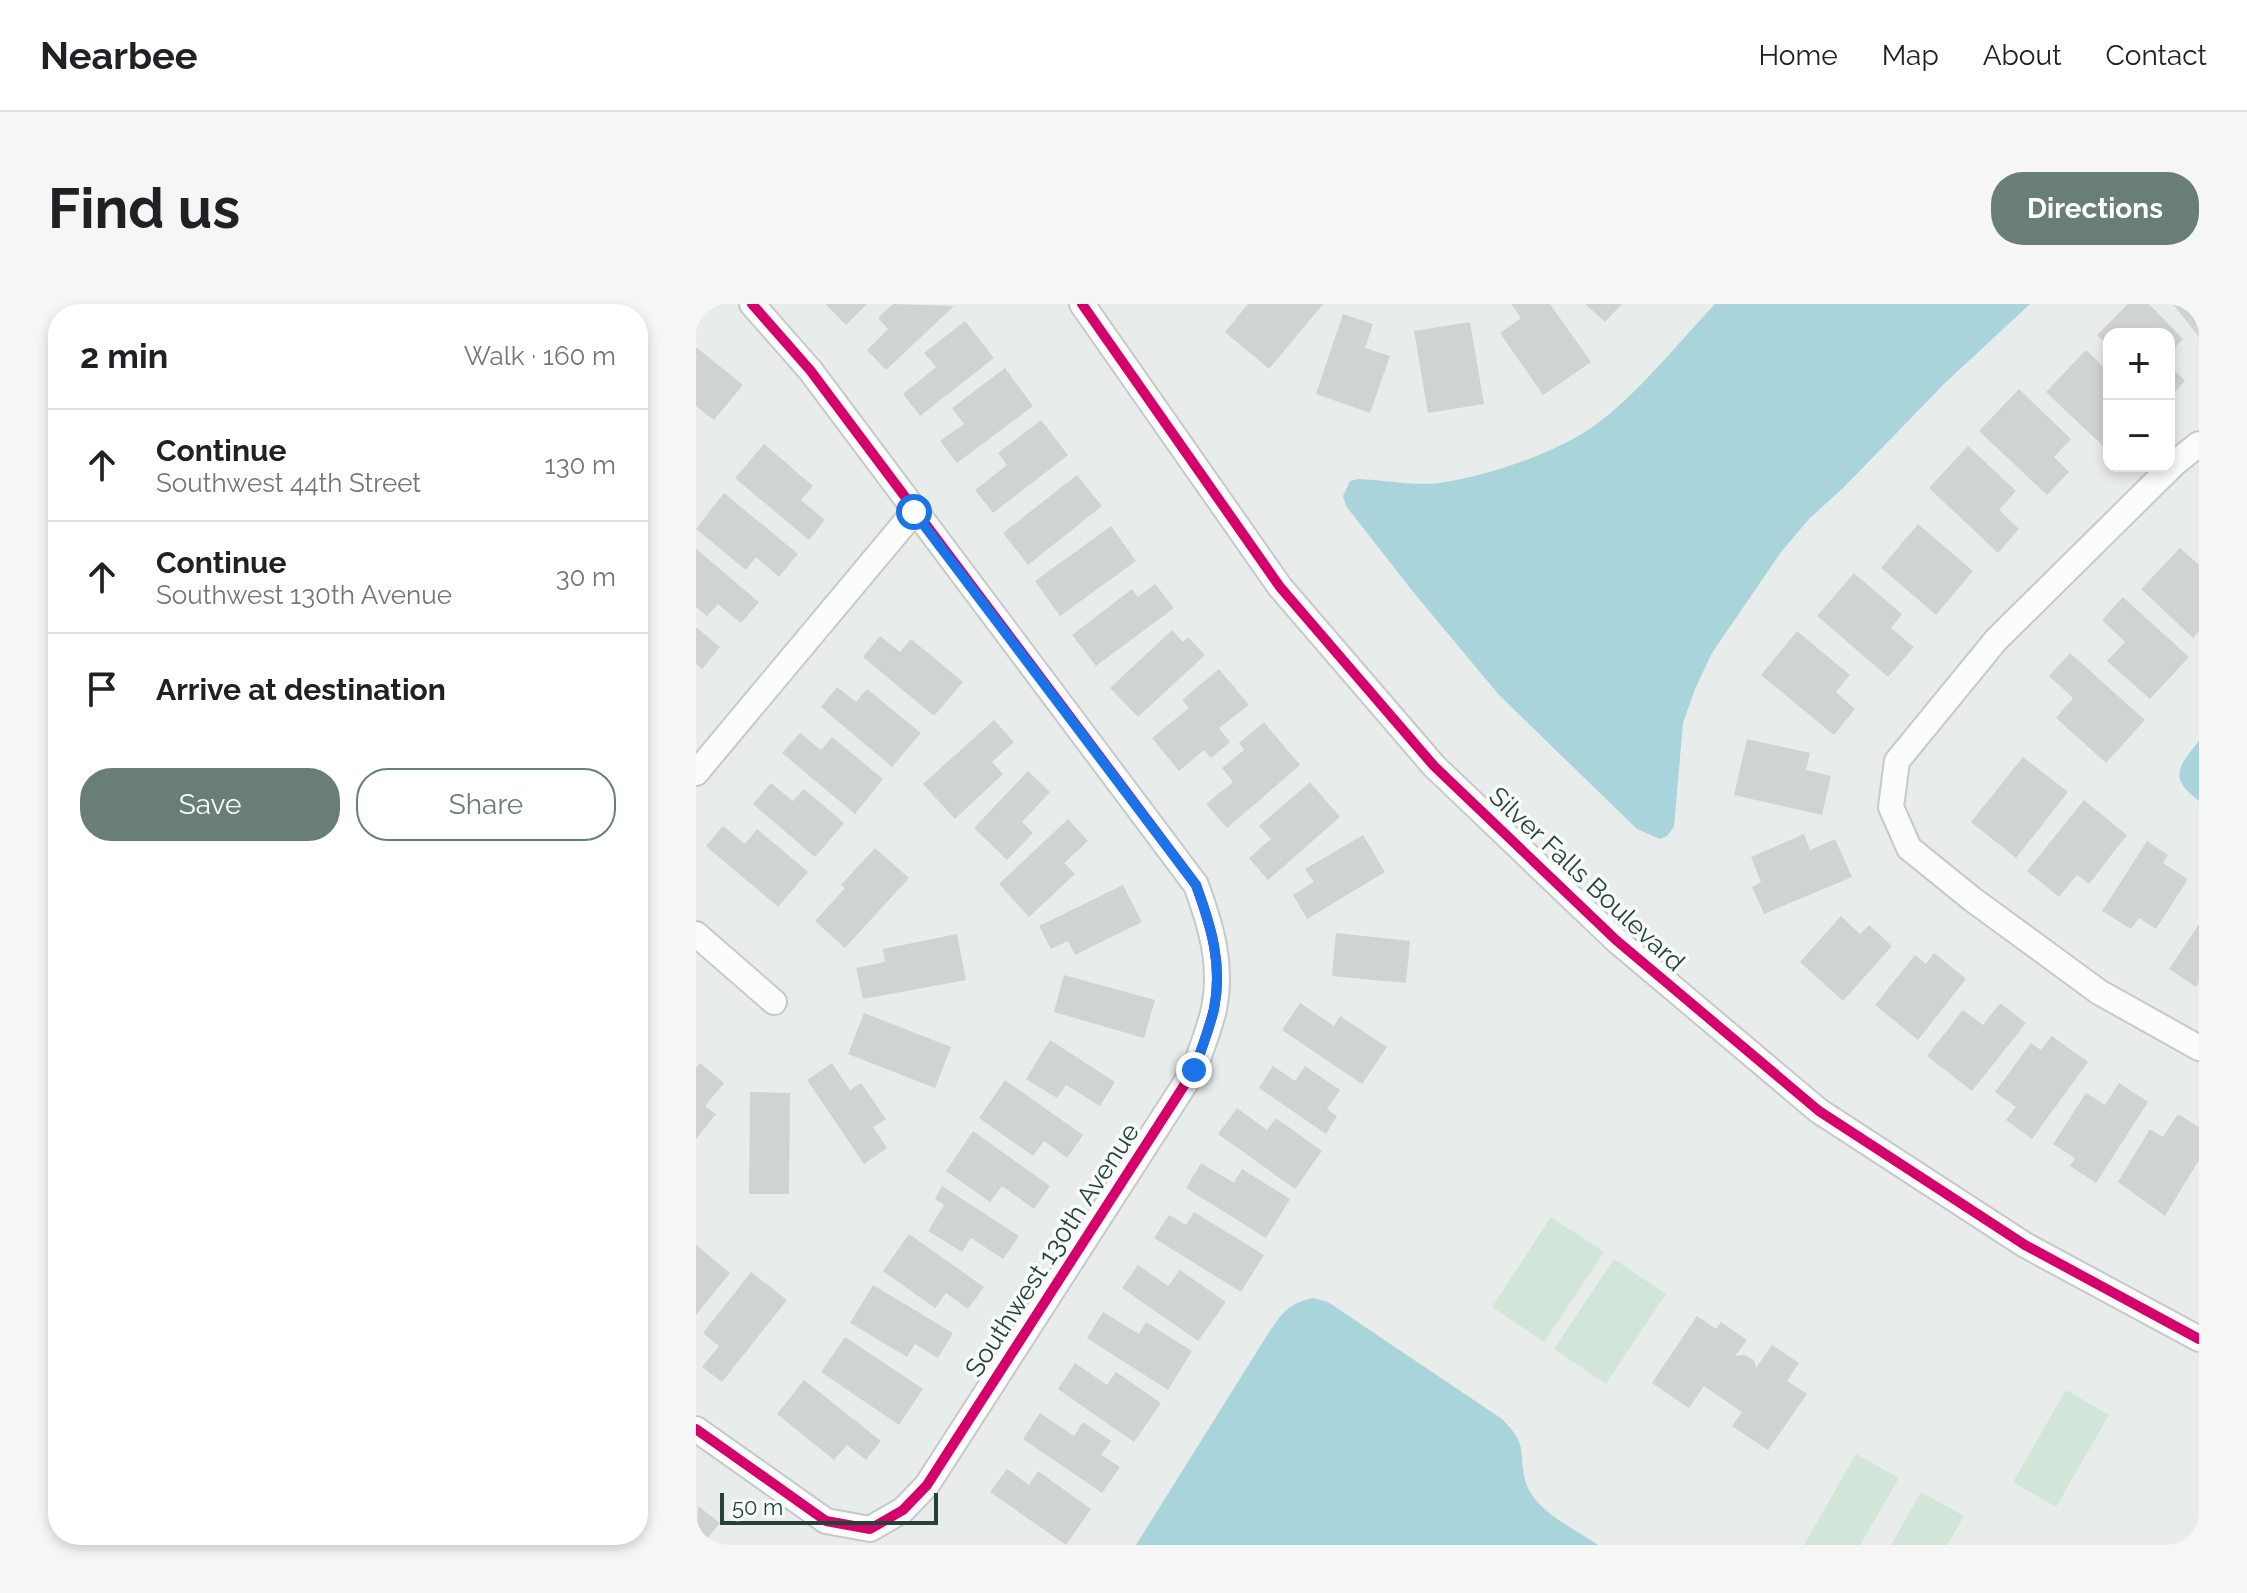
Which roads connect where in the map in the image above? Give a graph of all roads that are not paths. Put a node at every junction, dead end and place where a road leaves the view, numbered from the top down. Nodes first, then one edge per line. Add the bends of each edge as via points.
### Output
1 (752, 304) edge
2 (1082, 304) edge
3 (2199, 444) edge
4 (914, 512) junction
5 (696, 773) edge
6 (696, 934) edge
7 (774, 1002) dead end
8 (2199, 1048) edge
9 (2199, 1339) edge
10 (696, 1429) edge

1 - 4 street, Southwest 130th Avenue via 810,370
2 - 9 street, Silver Falls Boulevard via 1280,587 1434,766 1616,940 1819,1111 2025,1245
3 - 8 street via 1996,640 1897,761 1891,807 1909,848 1972,899 2099,992
4 - 5 street
4 - 10 street, Southwest 130th Avenue via 1196,885 1218,964 1214,1008 1194,1070 927,1485 903,1510 870,1529 826,1521
6 - 7 street

